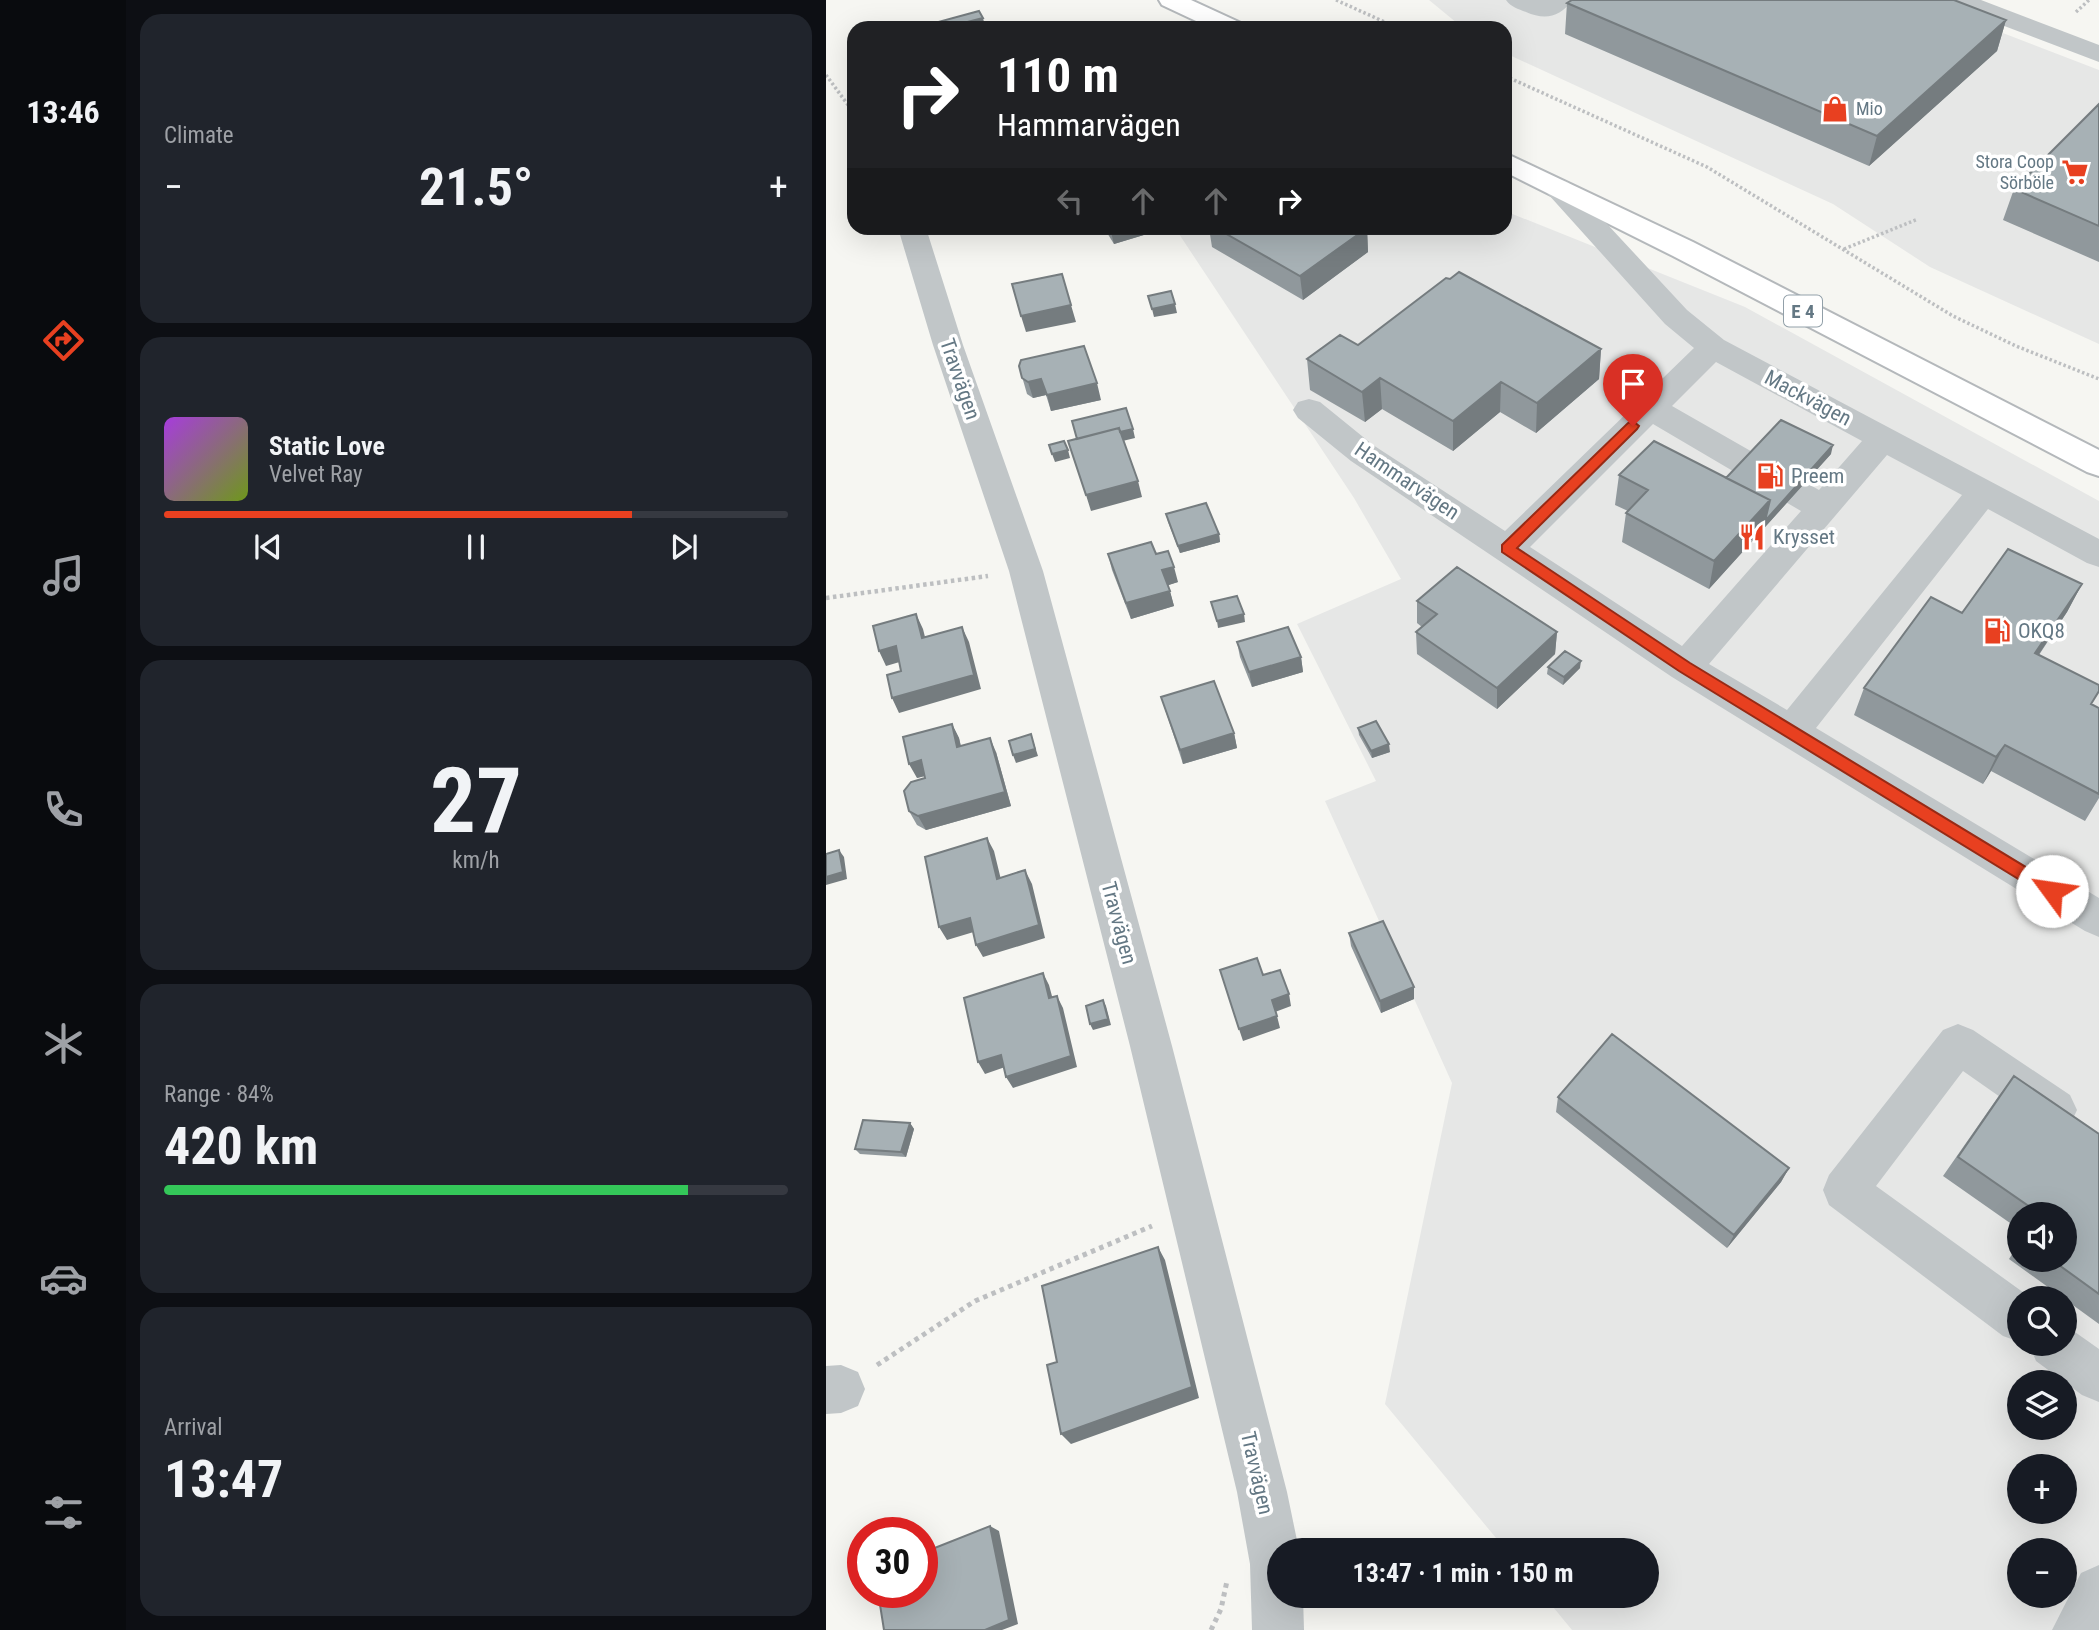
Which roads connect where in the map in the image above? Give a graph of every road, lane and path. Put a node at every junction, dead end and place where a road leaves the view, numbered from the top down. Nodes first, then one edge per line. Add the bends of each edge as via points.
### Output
1 (1171, 0) edge
2 (1336, 0) edge
3 (1518, 0) edge
4 (1560, 0) edge
5 (1958, 0) edge
6 (2090, 0) edge
7 (2076, 12) dead end
8 (1217, 21) edge
9 (1382, 21) edge
10 (2099, 54) edge
11 (826, 75) edge
12 (1512, 79) edge
13 (847, 104) edge
14 (1512, 165) edge
15 (1558, 188) junction
16 (1918, 219) dead end
17 (914, 235) edge
18 (1843, 249) junction
19 (1713, 347) junction
20 (2099, 379) edge
21 (1650, 408) junction
22 (1309, 410) dead end
23 (1883, 438) junction
24 (2099, 464) edge
25 (1983, 492) junction
26 (1823, 508) junction
27 (1507, 549) junction
28 (2099, 554) edge
29 (1026, 571) junction
30 (826, 598) edge
31 (1685, 667) junction
32 (1790, 733) junction
33 (2099, 919) edge
34 (2081, 1128) edge
35 (1191, 1209) junction
36 (2007, 1310) edge
37 (2069, 1356) edge
38 (2099, 1378) edge
39 (834, 1389) edge
40 (2099, 1591) edge
41 (1278, 1630) edge
42 (2078, 1630) edge

1 - 8 highway
2 - 9 path
3 - 4 street via 1544,11
5 - 10 street
6 - 7 path
11 - 13 path
12 - 18 path via 1707,167
14 - 15 highway, E 4
15 - 19 street, Mackvägen via 1676,317
15 - 24 highway, E 4
16 - 18 path
17 - 29 street, Travvägen
18 - 20 path via 1953,316
19 - 21 street
19 - 23 street, Mackvägen
21 - 26 street
21 - 27 street
22 - 27 street, Hammarvägen via 1362,453
23 - 25 street, Mackvägen
23 - 26 street
25 - 28 street, Mackvägen
25 - 32 street
26 - 31 street
27 - 31 street, Hammarvägen
29 - 30 path
29 - 35 street, Travvägen
31 - 32 street, Hammarvägen
32 - 33 street, Hammarvägen
34 - 36 street via 1958,1044 1845,1190
35 - 39 path via 975,1301
35 - 41 street, Travvägen via 1262,1492 1276,1564
37 - 38 street
40 - 42 street

